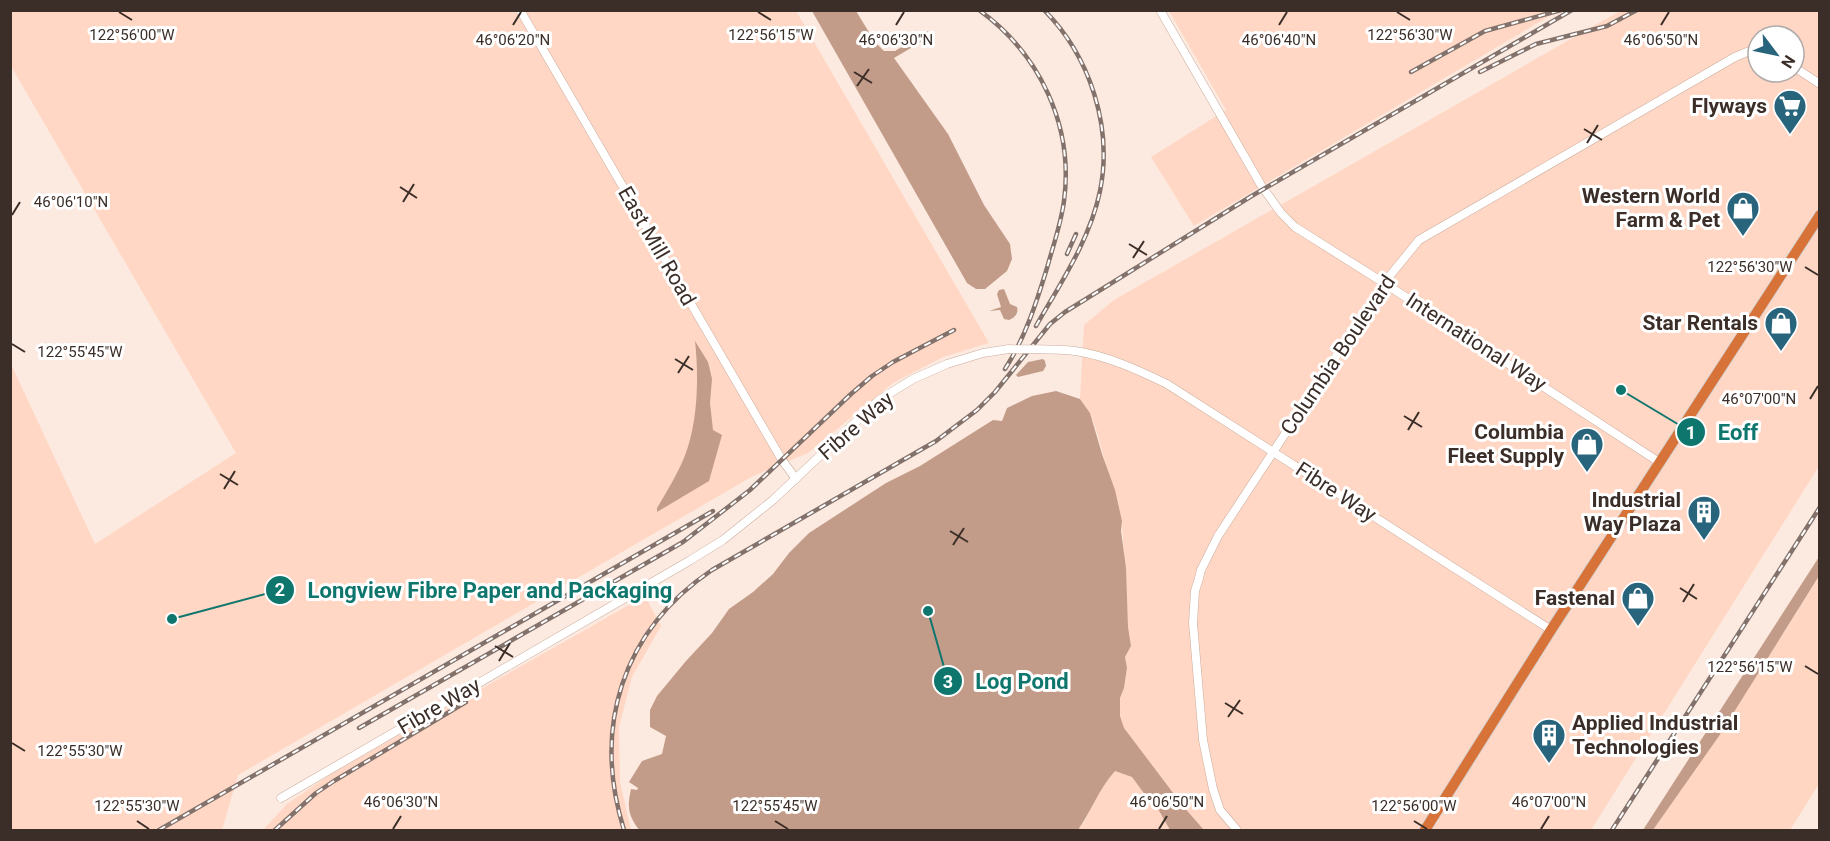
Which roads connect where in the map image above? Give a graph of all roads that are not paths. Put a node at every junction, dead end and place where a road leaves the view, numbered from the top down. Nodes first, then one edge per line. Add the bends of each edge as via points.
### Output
1 (520, 10) edge
2 (1160, 10) edge
3 (1746, 54) edge
4 (1806, 75) edge
5 (1820, 84) edge
6 (1820, 214) edge
7 (1384, 283) junction
8 (1273, 452) junction
9 (1659, 462) junction
10 (796, 479) junction
11 (1551, 630) junction
12 (281, 798) dead end
13 (1237, 831) edge
14 (1425, 831) edge

1 - 10 street, East Mill Road
2 - 7 street, International Way via 1281,213 1295,227
3 - 7 street, Columbia Boulevard via 1419,240
4 - 5 street
6 - 9 highway
7 - 8 street, Columbia Boulevard
7 - 9 street, International Way
8 - 10 street, Fibre Way, bridge via 1167,384 1130,366 1072,351 1010,349 947,364 913,379 879,400
8 - 11 street, Fibre Way
8 - 13 street, Columbia Boulevard via 1218,536 1195,591 1193,623 1203,740 1220,810
9 - 11 highway
10 - 12 street, Fibre Way via 730,535 689,561
11 - 14 highway

